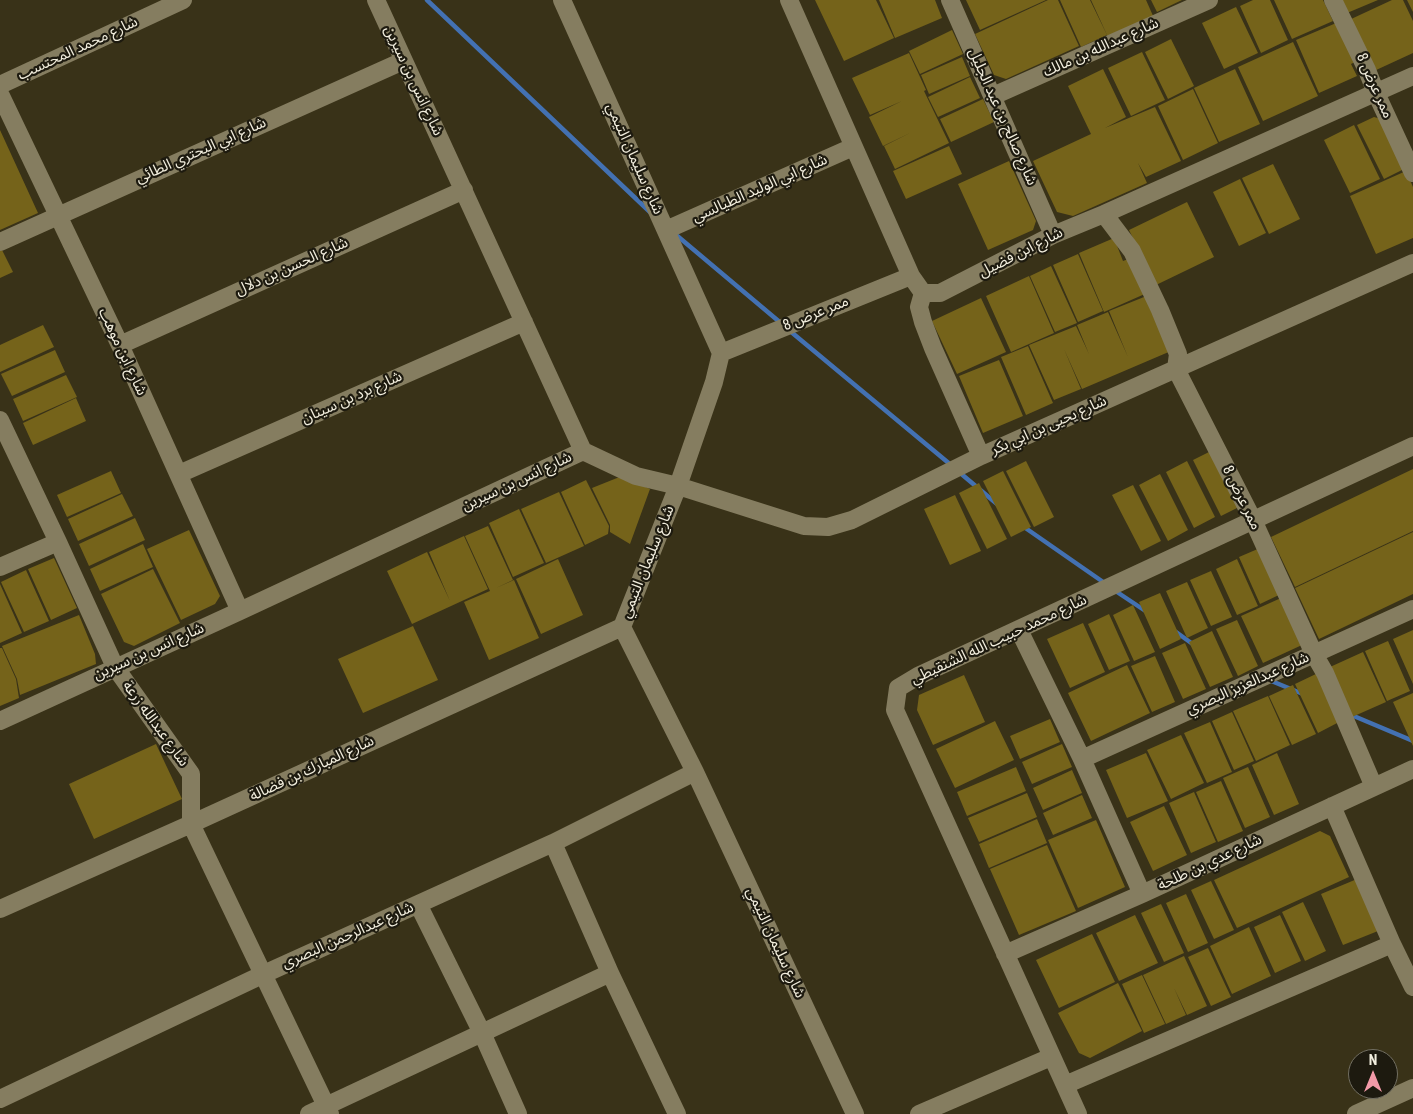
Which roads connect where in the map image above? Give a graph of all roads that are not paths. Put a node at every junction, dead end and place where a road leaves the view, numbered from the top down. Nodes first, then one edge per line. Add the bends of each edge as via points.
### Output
1 (183, 0) edge
2 (376, 0) edge
3 (562, 0) edge
4 (788, 0) edge
5 (950, 0) edge
6 (1209, 0) edge
7 (1333, 0) edge
8 (403, 60) junction
9 (1413, 76) edge
10 (0, 86) edge
11 (1376, 93) junction
12 (0, 94) edge
13 (993, 96) junction
14 (853, 147) junction
15 (1413, 173) edge
16 (464, 190) junction
17 (1104, 214) junction
18 (58, 215) junction
19 (666, 230) junction
20 (1053, 235) junction
21 (0, 242) edge
22 (1413, 263) edge
23 (911, 276) junction
24 (923, 293) junction
25 (524, 322) junction
26 (120, 345) junction
27 (721, 353) junction
28 (1176, 369) junction
29 (0, 420) edge
30 (1413, 446) edge
31 (583, 451) junction
32 (980, 456) junction
33 (179, 474) junction
34 (678, 486) junction
35 (1253, 520) junction
36 (58, 542) junction
37 (0, 567) edge
38 (1413, 609) edge
39 (240, 612) junction
40 (622, 627) junction
41 (1019, 630) junction
42 (1314, 654) junction
43 (114, 667) junction
44 (0, 721) edge
45 (1082, 759) junction
46 (1413, 769) edge
47 (695, 772) junction
48 (1374, 787) junction
49 (1332, 806) junction
50 (191, 824) junction
51 (552, 843) junction
52 (1142, 894) junction
53 (418, 904) junction
54 (0, 908) edge
55 (1392, 944) junction
56 (1005, 954) junction
57 (610, 973) junction
58 (264, 974) junction
59 (1413, 987) edge
60 (482, 1033) junction
61 (1051, 1057) junction
62 (1064, 1086) junction
63 (1413, 1088) edge
64 (0, 1099) edge
65 (328, 1110) edge
66 (309, 1114) edge
67 (518, 1114) edge
68 (677, 1114) edge
69 (854, 1114) edge
70 (919, 1114) edge
71 (1078, 1114) edge
72 (1356, 1114) edge

1 - 10 street, شارع محمد المحتسب
2 - 8 street, شارع انس بن سيرين
3 - 19 street, شارع سليمان التيمي
4 - 14 street
5 - 13 street, شارع صالح بن عبد الجليل
6 - 13 street, شارع عبدالله بن مالك
7 - 11 street, ممر عرض 8
8 - 16 street, شارع انس بن سيرين
8 - 18 street, شارع ابي البحتري الطائي
9 - 11 street, شارع ابن فضيل
11 - 15 street, ممر عرض 8
11 - 17 street, شارع ابن فضيل
12 - 18 street, شارع ابن موهب
13 - 20 street, شارع صالح بن عبد الجليل
14 - 19 street, شارع ابي الوليد الطيالسي
14 - 23 street
16 - 25 street, شارع انس بن سيرين
16 - 26 street, شارع الحسن بن دلال
17 - 20 street, شارع ابن فضيل
17 - 28 street, ممر عرض 8 via 1132,251 1156,302 1178,354
18 - 21 street, شارع ابي البحتري الطائي
18 - 26 street, شارع ابن موهب
19 - 27 street, شارع سليمان التيمي
20 - 24 street, شارع ابن فضيل via 940,293
22 - 28 street, شارع يحيى بن ابي بكر
23 - 24 street
23 - 27 street, ممر عرض 8
24 - 32 street via 919,307 923,322
25 - 31 street, شارع انس بن سيرين
25 - 33 street, شارع برد بن سينان
26 - 33 street, شارع ابن موهب
27 - 34 street, شارع سليمان التيمي
28 - 32 street, شارع يحيى بن ابي بكر
28 - 35 street, ممر عرض 8
29 - 36 street, شارع عبدالله زرعة
30 - 35 street, شارع محمد حبيب الله الشنقيطي
31 - 34 street, شارع يحيى بن ابي بكر via 636,476
31 - 39 street, شارع انس بن سيرين
32 - 34 street, شارع يحيى بن ابي بكر via 852,520 828,527 804,526
33 - 39 street, شارع ابن موهب
34 - 40 street, شارع سليمان التيمي
35 - 41 street, شارع محمد حبيب الله الشنقيطي
35 - 42 street, ممر عرض 8
36 - 37 street
36 - 43 street, شارع عبدالله زرعة
38 - 42 street, شارع عبدالعزيز البصري
39 - 43 street, شارع انس بن سيرين
40 - 47 street, شارع سليمان التيمي
40 - 50 street, شارع المبارك بن فضالة
41 - 45 street
41 - 56 street, شارع محمد حبيب الله الشنقيطي via 898,688 895,710
42 - 45 street, شارع عبدالعزيز البصري
42 - 48 street, ممر عرض 8
43 - 44 street, شارع انس بن سيرين
43 - 50 street, شارع عبدالله زرعة via 191,774
45 - 52 street
46 - 48 street, شارع عدي بن طلحة
47 - 51 street, شارع عبدالرحمن البصري
47 - 69 street, شارع سليمان التيمي
48 - 49 street, شارع عدي بن طلحة
49 - 52 street, شارع عدي بن طلحة
49 - 55 street
50 - 54 street, شارع المبارك بن فضالة
50 - 58 street, شارع عبدالله زرعة
51 - 53 street, شارع عبدالرحمن البصري
51 - 57 street
52 - 56 street, شارع عدي بن طلحة
53 - 58 street, شارع عبدالرحمن البصري
53 - 60 street
55 - 59 street
55 - 62 street
56 - 61 street, شارع محمد حبيب الله الشنقيطي
57 - 60 street
57 - 68 street
58 - 64 street, شارع عبدالرحمن البصري
58 - 65 street, شارع عبدالله زرعة
60 - 65 street
60 - 67 street
61 - 62 street, شارع محمد حبيب الله الشنقيطي
61 - 70 street
62 - 71 street, شارع محمد حبيب الله الشنقيطي
63 - 72 street
65 - 66 street

